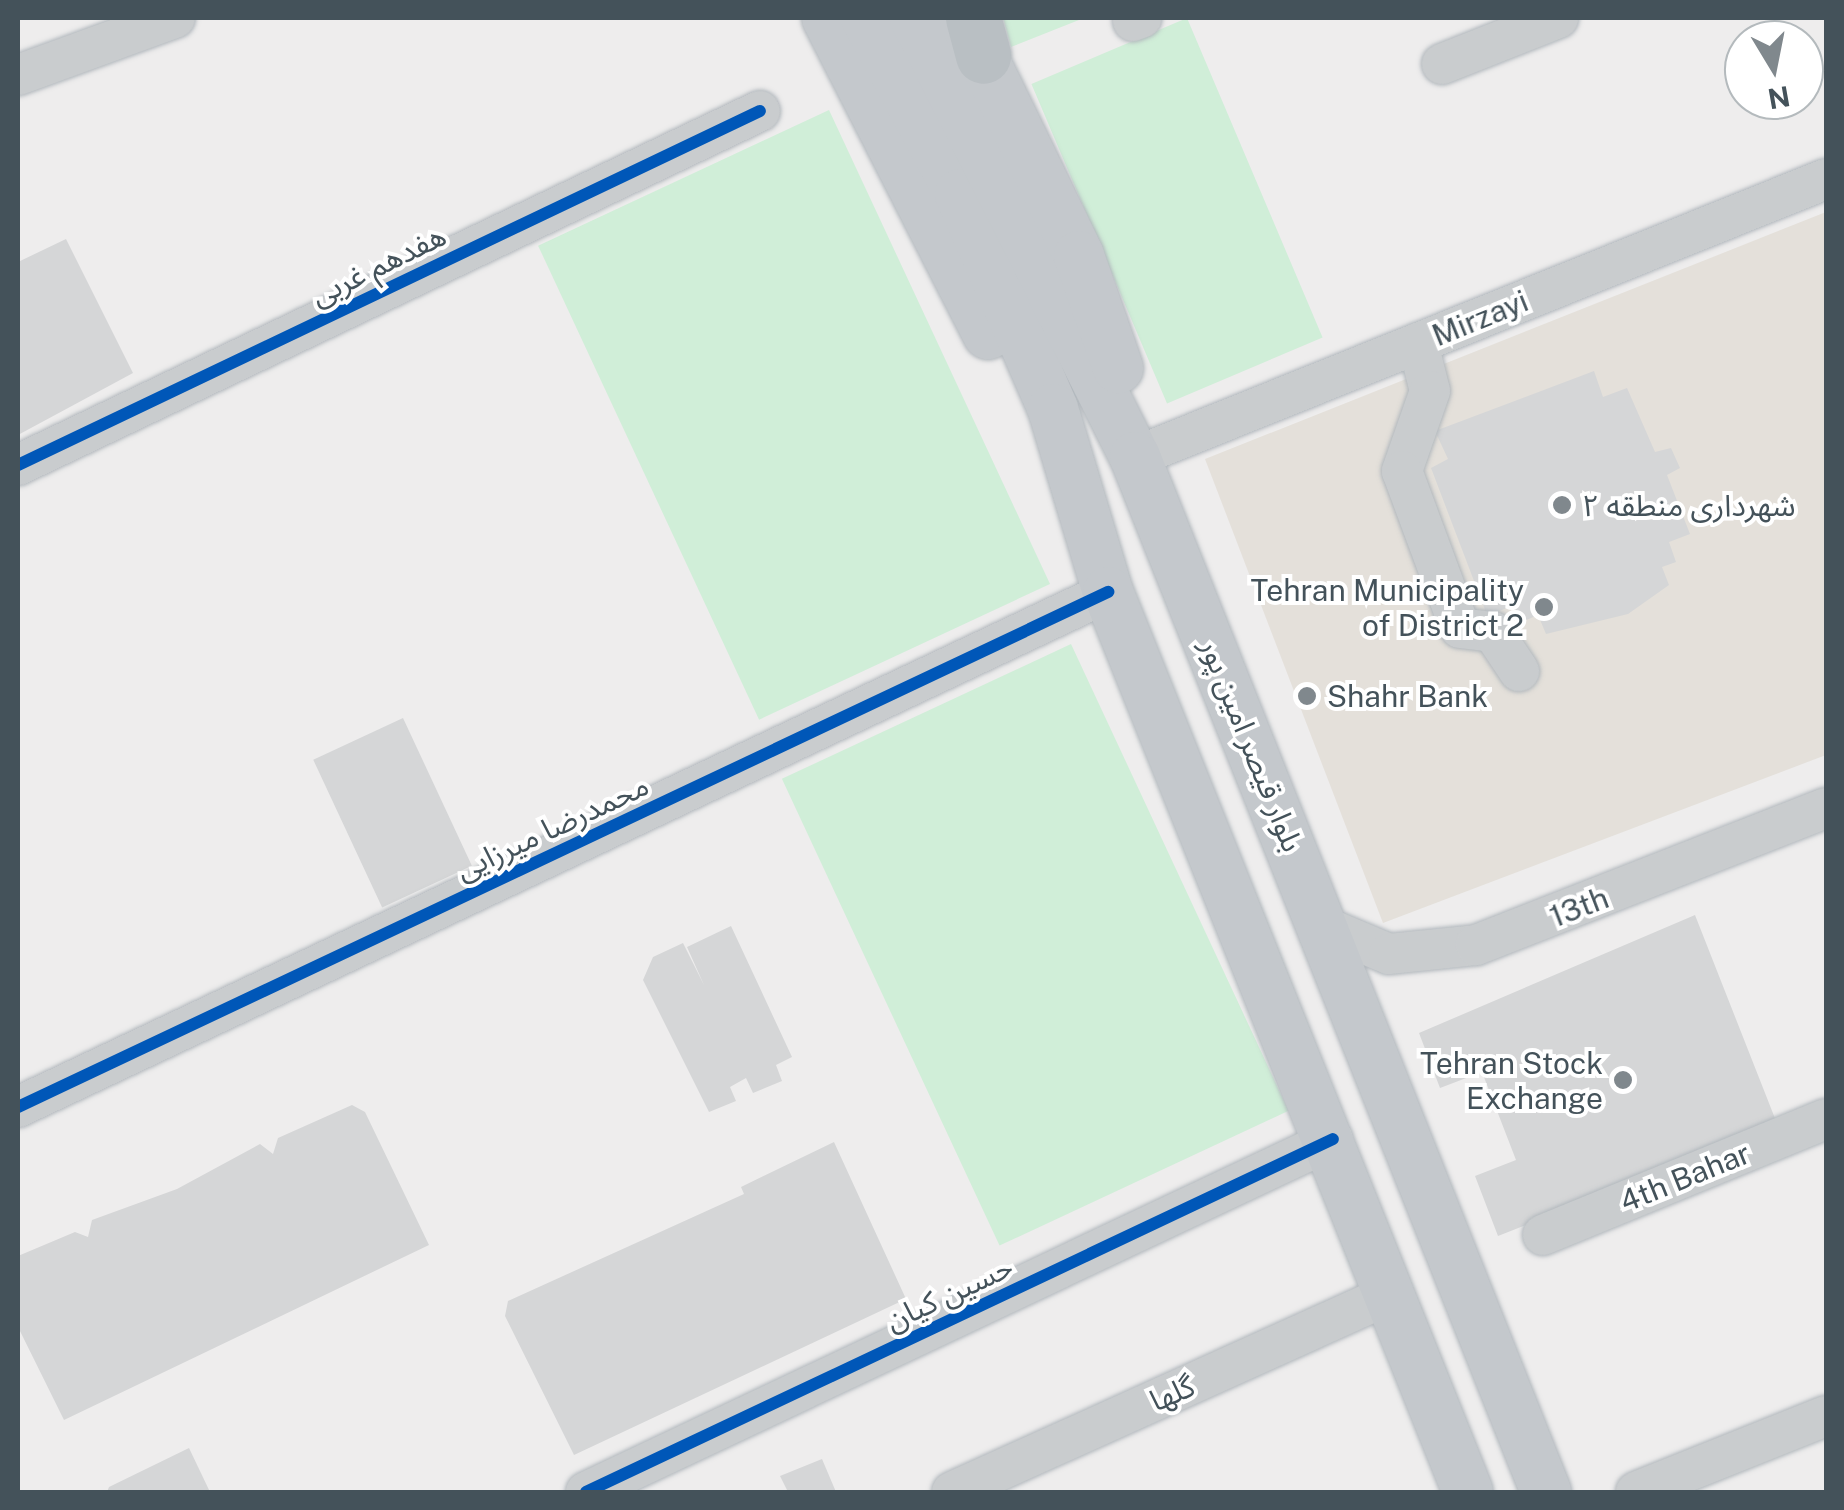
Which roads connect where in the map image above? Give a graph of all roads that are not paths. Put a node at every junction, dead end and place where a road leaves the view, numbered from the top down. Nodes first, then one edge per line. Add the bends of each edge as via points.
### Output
1 (175, 18) edge
2 (828, 18) edge
3 (866, 18) edge
4 (915, 18) edge
5 (1558, 18) edge
6 (973, 31) edge
7 (1442, 64) dead end
8 (18, 74) edge
9 (760, 110) dead end
10 (1826, 179) edge
11 (1418, 342) junction
12 (1135, 456) junction
13 (18, 465) edge
14 (1079, 496) junction
15 (1108, 592) junction
16 (1519, 671) dead end
17 (1826, 808) edge
18 (1327, 928) junction
19 (18, 1107) edge
20 (1826, 1119) edge
21 (1333, 1140) junction
22 (1543, 1235) dead end
23 (1393, 1292) junction
24 (1826, 1416) edge
25 (586, 1492) edge
26 (952, 1492) edge
27 (1468, 1492) edge
28 (1546, 1492) edge
29 (1636, 1492) edge

1 - 8 street
2 - 14 main road
3 - 14 main road via 1018,323
4 - 12 main road, بلوار قیصر امین پور
5 - 7 street
6 - 12 main road via 1079,256 1116,360
9 - 13 street, هفدهم غربی
10 - 11 street, Mirzayi
11 - 12 street, Mirzayi
11 - 16 street via 1430,391 1402,471 1460,628 1493,632
12 - 18 main road, بلوار قیصر امین پور
14 - 15 main road
15 - 19 street, محمدرضا میرزایی
15 - 21 main road
17 - 18 street, 13th via 1476,946 1390,954
18 - 28 main road, بلوار قیصر امین پور
20 - 22 street, 4th Bahar
21 - 23 main road
21 - 25 street, حسین کیان
23 - 26 street, گلها
23 - 27 main road
24 - 29 street

